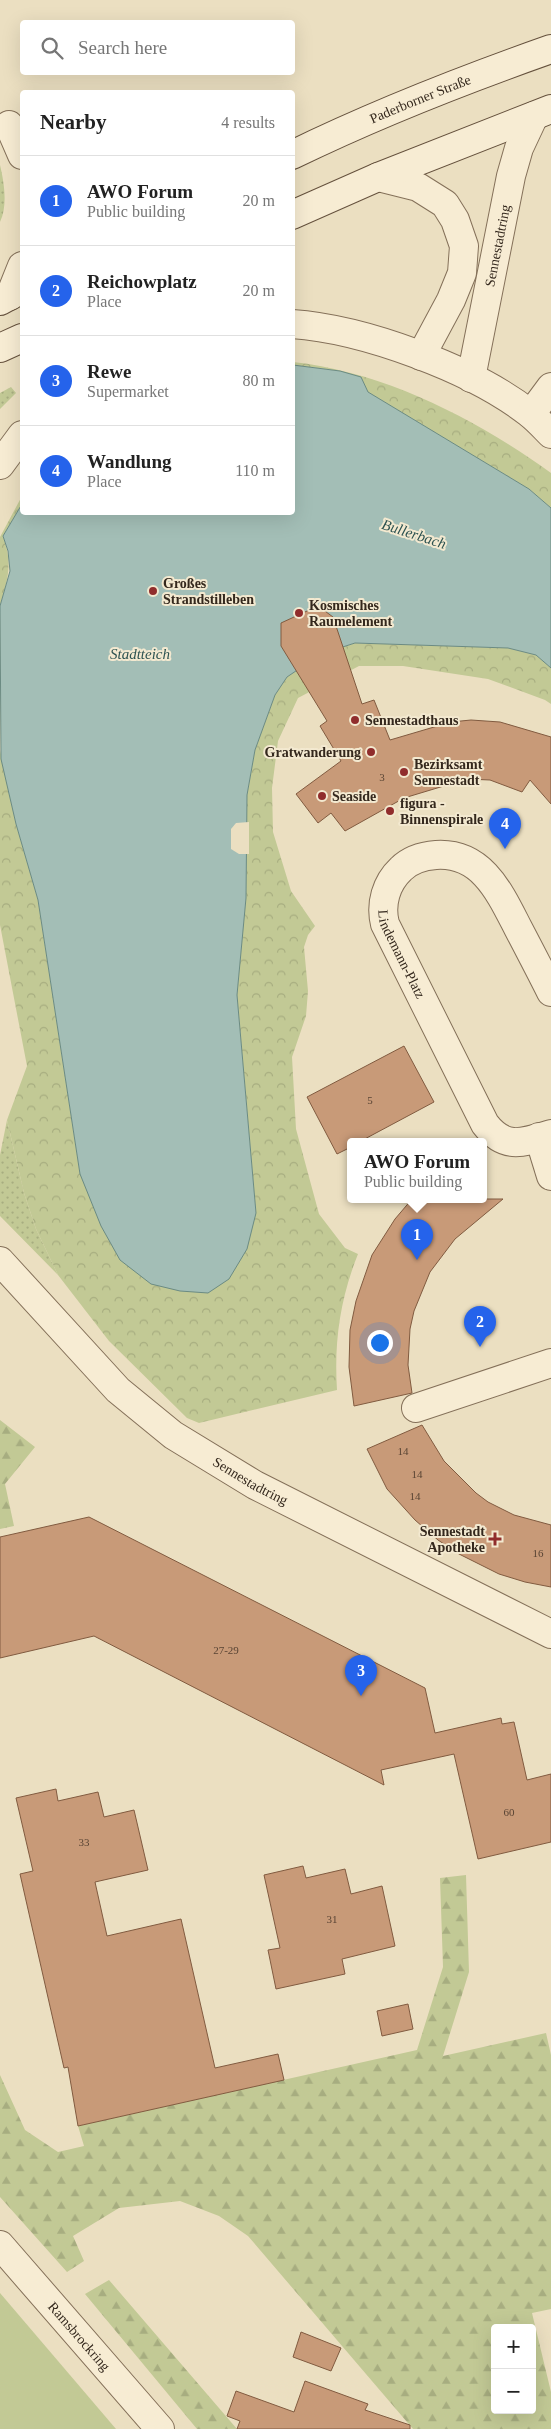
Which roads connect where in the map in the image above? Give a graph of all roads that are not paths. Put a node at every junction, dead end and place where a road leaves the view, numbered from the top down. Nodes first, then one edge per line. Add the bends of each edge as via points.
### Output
1 (551, 49) edge
2 (543, 113) edge
3 (10, 126) edge
4 (341, 131) junction
5 (295, 139) edge
6 (20, 150) edge
7 (295, 154) edge
8 (378, 177) junction
9 (295, 214) edge
10 (20, 271) edge
11 (11, 295) edge
12 (295, 324) edge
13 (20, 339) edge
14 (0, 348) edge
15 (422, 356) junction
16 (471, 378) junction
17 (551, 387) edge
18 (541, 418) edge
19 (551, 434) edge
20 (20, 438) edge
21 (0, 465) edge
22 (551, 992) edge
23 (545, 1136) edge
24 (551, 1176) edge
25 (0, 1261) edge
26 (551, 1363) edge
27 (416, 1408) dead end
28 (551, 1634) edge
29 (0, 2244) edge
30 (160, 2429) edge

1 - 4 street, Paderborner Straße via 487,71
2 - 8 street
2 - 16 street, Sennestadtring via 519,148 511,176
3 - 6 street
4 - 5 street
4 - 7 street, Paderborner Straße
8 - 9 street
8 - 15 street, Sennestadtring via 418,187 445,204 464,246 462,273
10 - 11 street
12 - 15 street via 354,333
13 - 14 street
15 - 16 street
16 - 18 street
17 - 18 street
18 - 19 street
20 - 21 street
22 - 23 street, Lindemann-Platz via 498,889 478,866 460,858 432,856 410,862 393,878 385,896 384,924 485,1124 494,1136 507,1141 520,1142
23 - 24 street
25 - 28 street, Sennestadtring via 118,1390 173,1435 255,1485
26 - 27 street
29 - 30 street, Ramsbrockring

